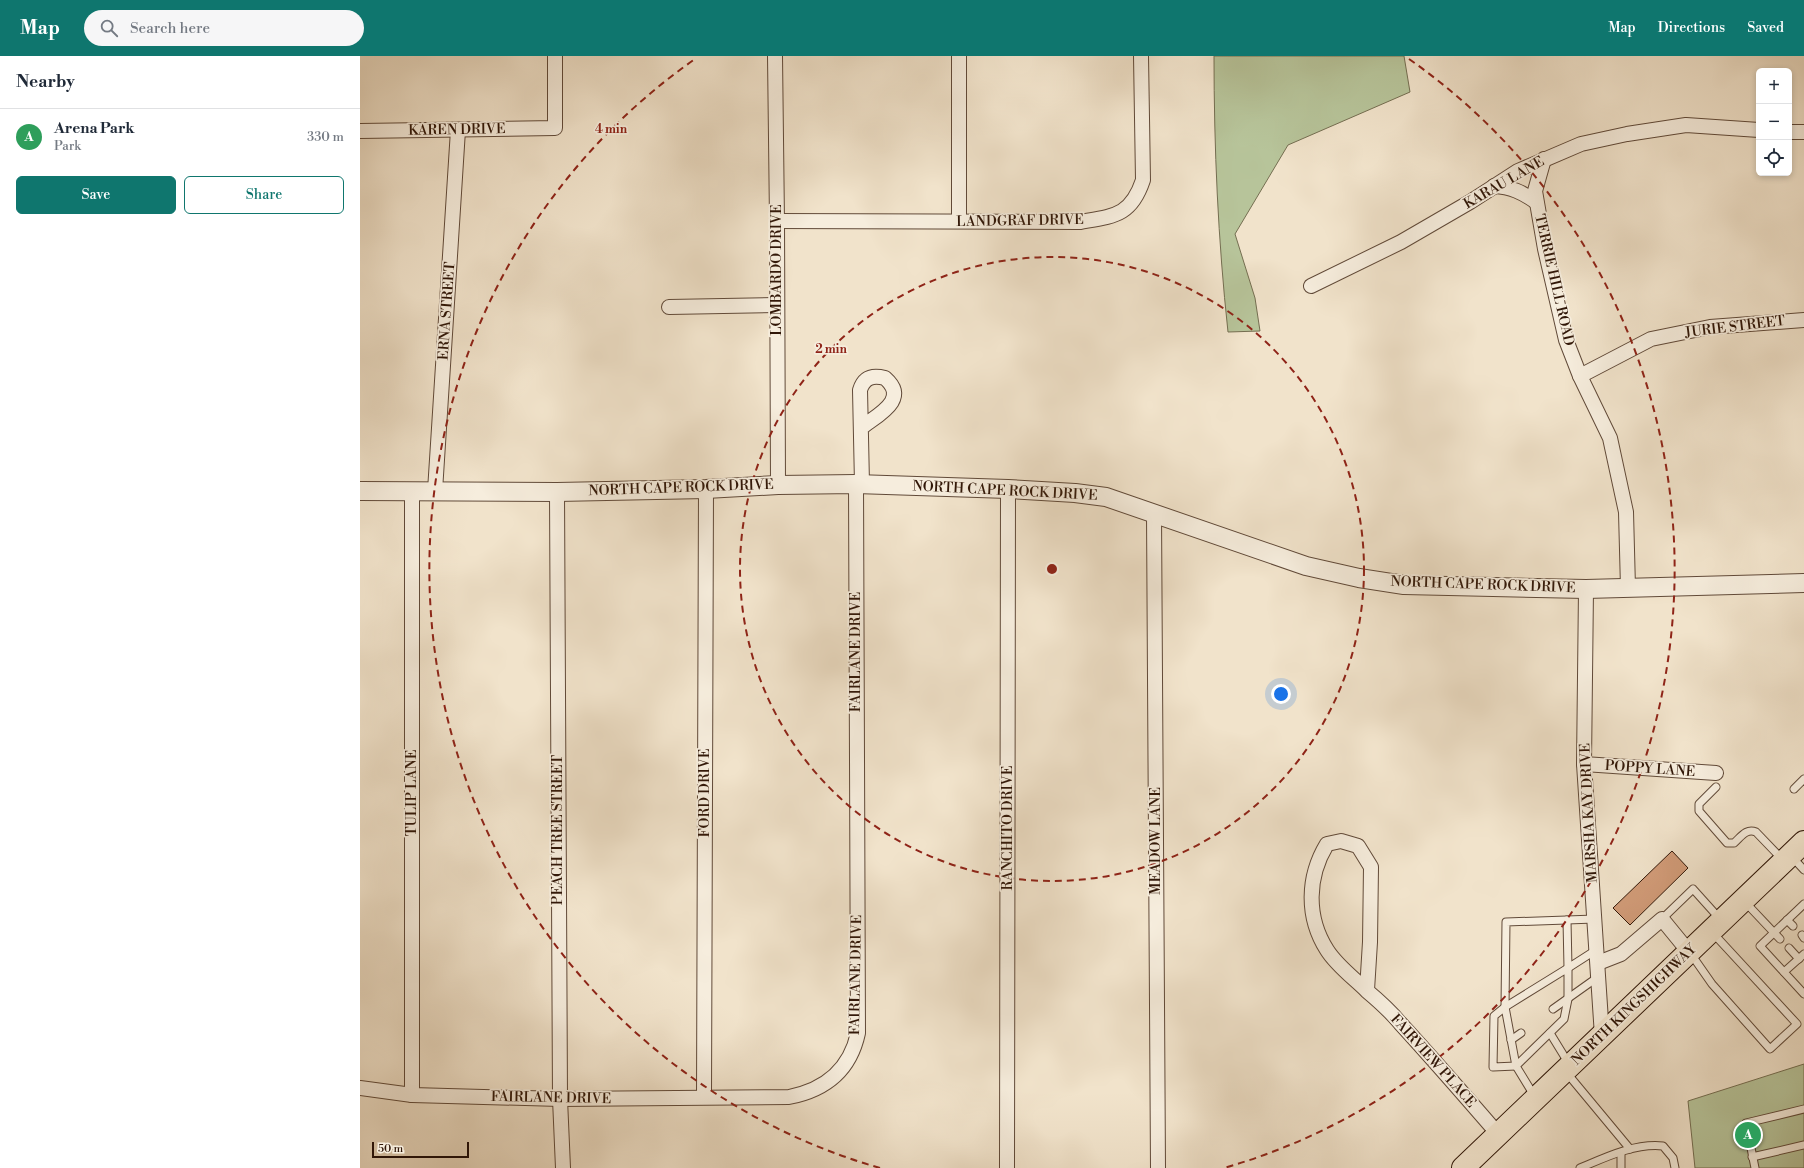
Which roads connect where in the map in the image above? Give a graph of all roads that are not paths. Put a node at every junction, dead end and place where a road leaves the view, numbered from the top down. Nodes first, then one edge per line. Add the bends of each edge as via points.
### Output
1 (555, 56) edge
2 (775, 56) edge
3 (959, 56) edge
4 (1141, 56) edge
5 (458, 130) junction
6 (1756, 130) edge
7 (360, 131) edge
8 (1792, 132) edge
9 (1804, 132) edge
10 (1544, 159) junction
11 (1494, 186) junction
12 (1536, 202) junction
13 (777, 221) junction
14 (959, 221) junction
15 (1311, 286) dead end
16 (776, 305) junction
17 (669, 307) dead end
18 (1804, 320) edge
19 (1580, 376) junction
20 (861, 428) dead end
21 (778, 484) junction
22 (859, 484) junction
23 (706, 489) junction
24 (1008, 489) junction
25 (360, 491) edge
26 (412, 491) junction
27 (436, 491) junction
28 (557, 492) junction
29 (1154, 514) junction
30 (1804, 583) edge
31 (1628, 588) junction
32 (1586, 589) junction
33 (1584, 764) junction
34 (1804, 779) edge
35 (1716, 780) joint
36 (1794, 789) dead end
37 (1796, 857) edge
38 (1744, 900) junction
39 (1803, 908) edge
40 (1595, 919) junction
41 (1662, 919) junction
42 (1567, 920) junction
43 (1787, 920) junction
44 (1717, 926) junction
45 (1793, 926) dead end
46 (1774, 933) junction
47 (1780, 939) dead end
48 (1789, 948) dead end
49 (1689, 952) junction
50 (1801, 956) edge
51 (1597, 963) junction
52 (1568, 968) junction
53 (1784, 972) junction
54 (1367, 990) junction
55 (1804, 994) edge
56 (1568, 998) junction
57 (1505, 1007) junction
58 (1554, 1009) dead end
59 (1521, 1033) dead end
60 (1550, 1033) junction
61 (1602, 1036) junction
62 (1512, 1040) junction
63 (1516, 1066) junction
64 (1568, 1068) junction
65 (360, 1088) edge
66 (412, 1095) junction
67 (704, 1097) junction
68 (560, 1099) junction
69 (1536, 1099) junction
70 (1804, 1109) edge
71 (1498, 1134) junction
72 (1804, 1145) edge
73 (1630, 1149) junction
74 (1621, 1152) junction
75 (1752, 1157) junction
76 (563, 1168) edge
77 (1008, 1168) edge
78 (1158, 1168) edge
79 (1464, 1168) edge
80 (1580, 1168) edge
81 (1621, 1168) edge
82 (1675, 1168) edge
83 (1755, 1168) edge

1 - 5 street, KAREN DRIVE via 555,128
2 - 13 street, LOMBARDO DRIVE
3 - 14 street
4 - 14 street, LANDGRAF DRIVE via 1143,180 1132,204 1120,213 1080,222
5 - 7 street, KAREN DRIVE
5 - 27 street, ERNA STREET
6 - 10 street, KARAU LANE via 1686,126 1627,134 1581,144
8 - 9 street
10 - 11 street, KARAU LANE
10 - 12 street, TERRIE HILL ROAD via 1535,192
11 - 12 street, TERRIE HILL ROAD via 1508,187
11 - 15 street, KARAU LANE via 1401,242
12 - 19 street, TERRIE HILL ROAD via 1558,310
13 - 14 street, LANDGRAF DRIVE
13 - 16 street, LOMBARDO DRIVE
16 - 17 street
16 - 21 street, LOMBARDO DRIVE
18 - 19 street, JURIE STREET via 1710,327 1650,340
19 - 31 street, TERRIE HILL ROAD via 1612,445 1626,512
20 - 22 street, FAIRLANE DRIVE
21 - 22 street, NORTH CAPE ROCK DRIVE
21 - 23 street, NORTH CAPE ROCK DRIVE
22 - 24 street, NORTH CAPE ROCK DRIVE
22 - 67 street, FAIRLANE DRIVE via 858,1033 855,1046 850,1058 834,1077 801,1094 789,1097
23 - 28 street, NORTH CAPE ROCK DRIVE
23 - 67 street, FORD DRIVE
24 - 29 street, NORTH CAPE ROCK DRIVE via 1075,493 1106,498
24 - 77 street, RANCHITO DRIVE
25 - 26 street, NORTH CAPE ROCK DRIVE
26 - 27 street, NORTH CAPE ROCK DRIVE
26 - 66 street, TULIP LANE
27 - 28 street, NORTH CAPE ROCK DRIVE
28 - 68 street, PEACH TREE STREET
29 - 32 street, NORTH CAPE ROCK DRIVE via 1306,566 1359,578 1404,585
29 - 78 street, MEADOW LANE
30 - 31 street, NORTH CAPE ROCK DRIVE
31 - 32 street, NORTH CAPE ROCK DRIVE
32 - 33 street, MARSHA KAY DRIVE
33 - 35 street, POPPY LANE
33 - 40 street, MARSHA KAY DRIVE
34 - 36 lane
35 - 37 lane via 1698,807 1727,843 1734,843 1750,830
37 - 38 main road, NORTH KINGSHIGHWAY
38 - 44 main road, NORTH KINGSHIGHWAY
38 - 46 lane
39 - 43 lane
40 - 42 lane
40 - 51 street, MARSHA KAY DRIVE
41 - 44 lane via 1693,889
41 - 49 street
41 - 51 street via 1621,954
42 - 52 lane
42 - 57 lane via 1506,922
43 - 45 lane
43 - 46 lane
44 - 49 main road, NORTH KINGSHIGHWAY
44 - 49 lane via 1797,1024 1770,1049 1712,984
46 - 47 lane
46 - 53 lane via 1760,946
48 - 50 lane
49 - 61 main road, NORTH KINGSHIGHWAY
50 - 53 lane
51 - 52 lane
51 - 56 lane
51 - 61 street, MARSHA KAY DRIVE
52 - 56 lane
52 - 57 lane
53 - 55 lane
54 - 54 street, FAIRVIEW PLACE via 1350,976 1327,950 1314,920 1310,896 1318,858 1327,844 1341,841 1358,846 1371,867
54 - 71 street, FAIRVIEW PLACE via 1398,1021
56 - 58 lane
56 - 60 lane via 1564,1019
57 - 62 lane
57 - 63 lane via 1494,1016 1493,1068
59 - 62 lane
60 - 63 lane
60 - 64 lane
61 - 64 main road, NORTH KINGSHIGHWAY
62 - 63 lane
63 - 69 lane
64 - 69 main road, NORTH KINGSHIGHWAY
64 - 73 lane
65 - 66 street, FAIRLANE DRIVE
66 - 68 street, FAIRLANE DRIVE
67 - 68 street, FAIRLANE DRIVE
68 - 76 street, PEACH TREE STREET
69 - 71 main road, NORTH KINGSHIGHWAY
70 - 75 lane via 1746,1123
71 - 79 main road, NORTH KINGSHIGHWAY
72 - 75 lane
73 - 74 lane
73 - 82 lane via 1652,1144 1663,1146 1673,1158
74 - 80 lane
74 - 81 lane
75 - 83 lane

